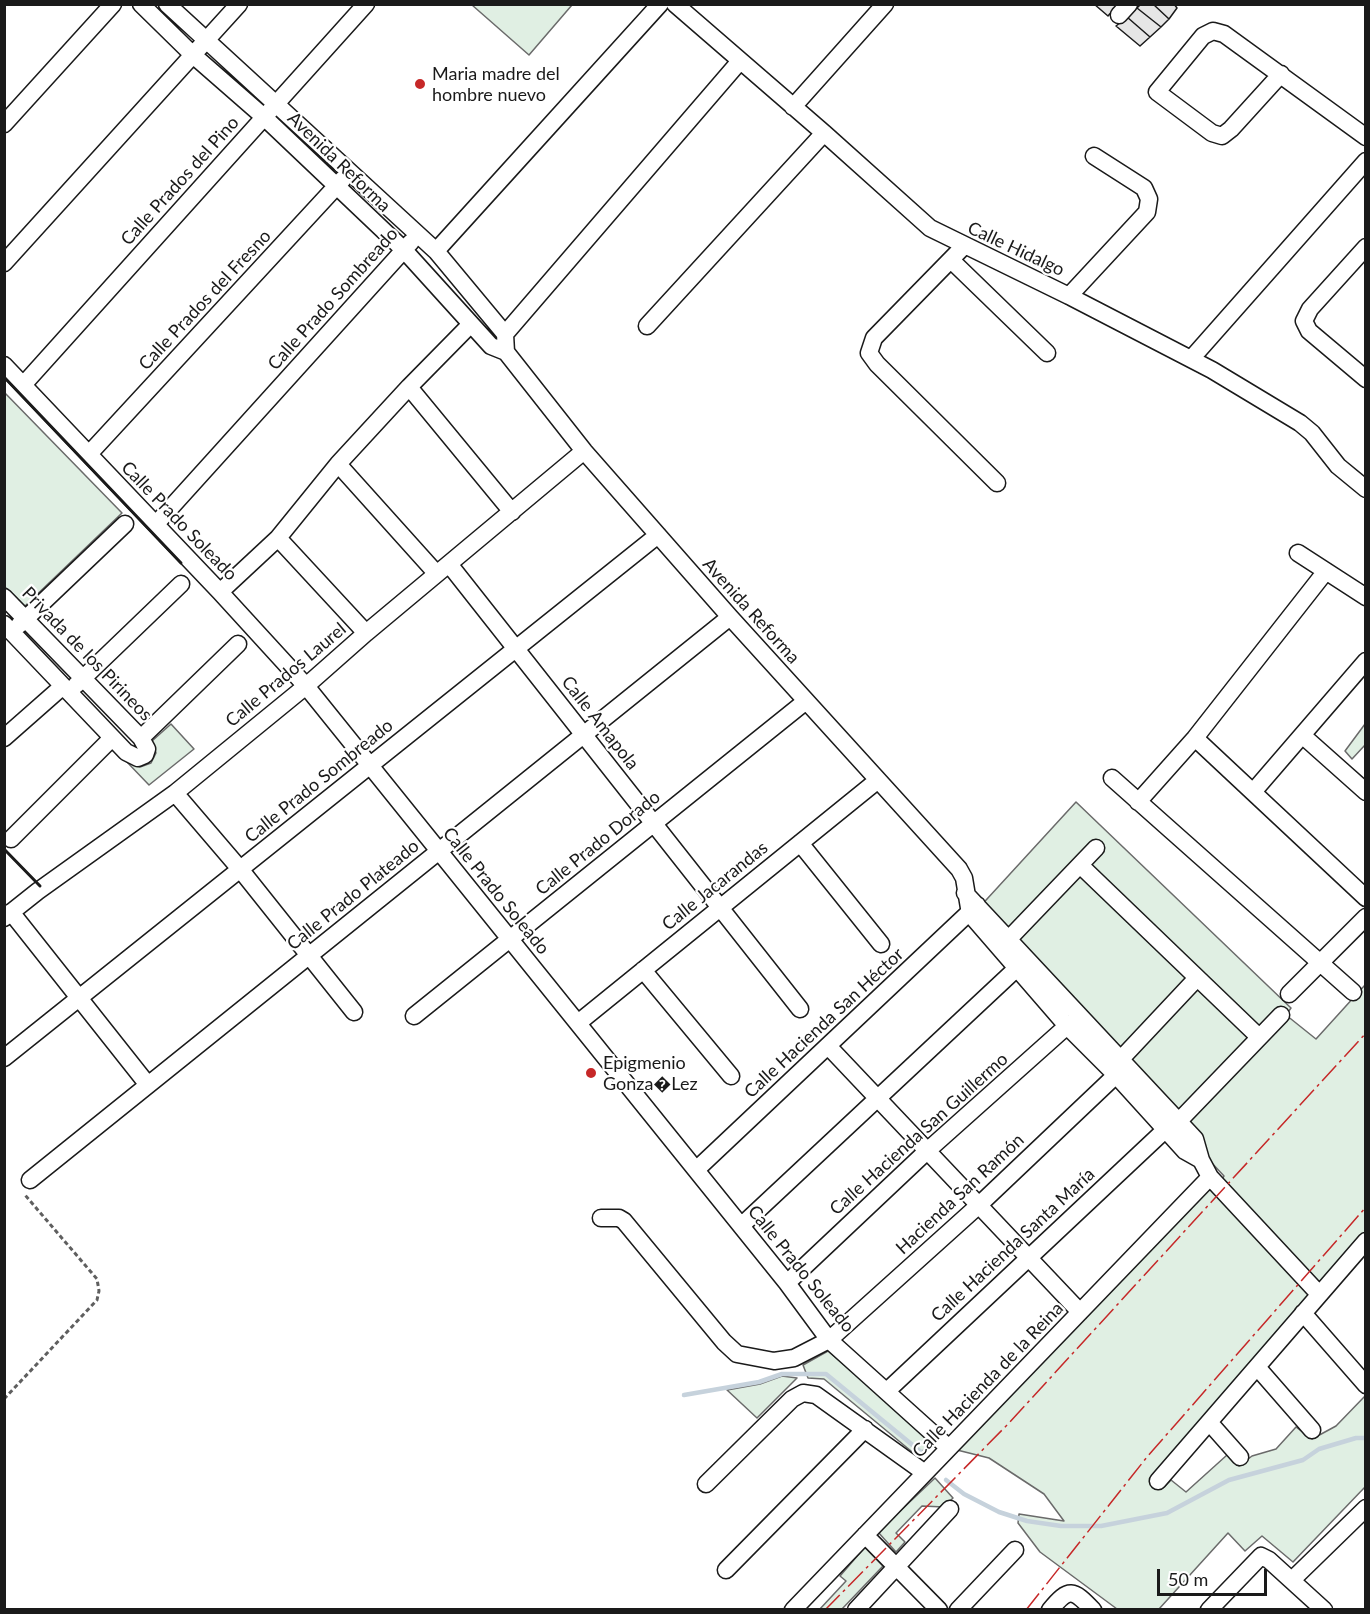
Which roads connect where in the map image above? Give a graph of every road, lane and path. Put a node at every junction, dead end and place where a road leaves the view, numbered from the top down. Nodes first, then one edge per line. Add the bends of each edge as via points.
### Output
1 (113, 4) edge
2 (141, 4) edge
3 (167, 4) edge
4 (239, 4) edge
5 (366, 4) edge
6 (660, 4) edge
7 (675, 4) edge
8 (885, 4) edge
9 (207, 40) junction
10 (193, 55) junction
11 (740, 61) junction
12 (1281, 74) junction
13 (793, 106) junction
14 (270, 111) junction
15 (4, 124) edge
16 (824, 133) junction
17 (1365, 137) edge
18 (1094, 156) dead end
19 (1365, 161) edge
20 (349, 171) junction
21 (337, 187) junction
22 (419, 234) junction
23 (964, 246) junction
24 (1365, 247) edge
25 (404, 250) junction
26 (436, 251) junction
27 (951, 260) junction
28 (4, 263) edge
29 (1069, 296) junction
30 (471, 324) junction
31 (647, 327) dead end
32 (504, 334) junction
33 (506, 352) junction
34 (1047, 353) dead end
35 (1191, 359) junction
36 (4, 364) edge
37 (1365, 377) edge
38 (24, 384) junction
39 (409, 387) junction
40 (584, 451) junction
41 (89, 454) junction
42 (339, 464) junction
43 (997, 483) dead end
44 (1365, 489) edge
45 (512, 512) junction
46 (125, 524) dead end
47 (156, 524) junction
48 (658, 535) junction
49 (278, 538) junction
50 (1298, 553) dead end
51 (442, 569) junction
52 (1326, 572) junction
53 (181, 584) dead end
54 (220, 592) junction
55 (4, 597) edge
56 (1365, 597) edge
57 (729, 617) junction
58 (26, 618) junction
59 (8, 628) edge
60 (366, 633) junction
61 (238, 644) dead end
62 (516, 648) junction
63 (1365, 661) edge
64 (84, 677) junction
65 (306, 686) junction
66 (66, 689) junction
67 (806, 701) junction
68 (584, 734) junction
69 (1302, 735) junction
70 (4, 738) edge
71 (112, 738) junction
72 (141, 738) junction
73 (1195, 738) junction
74 (370, 765) junction
75 (1112, 778) dead end
76 (878, 780) junction
77 (1253, 792) junction
78 (1365, 792) edge
79 (175, 793) junction
80 (1138, 802) junction
81 (654, 823) junction
82 (11, 839) dead end
83 (800, 843) junction
84 (1096, 848) dead end
85 (439, 851) junction
86 (1080, 866) junction
87 (240, 869) junction
88 (1365, 898) edge
89 (971, 904) junction
90 (720, 908) junction
91 (8, 915) edge
92 (1365, 917) edge
93 (510, 939) junction
94 (881, 944) dead end
95 (1004, 944) junction
96 (309, 955) junction
97 (1320, 963) junction
98 (1017, 968) junction
99 (643, 970) junction
100 (1197, 978) junction
101 (1353, 992) dead end
102 (1289, 994) dead end
103 (79, 998) junction
104 (800, 1009) dead end
105 (354, 1012) dead end
106 (1281, 1015) dead end
107 (414, 1016) dead end
108 (1074, 1022) junction
109 (578, 1023) junction
110 (1259, 1037) junction
111 (828, 1046) junction
112 (4, 1058) edge
113 (1118, 1067) junction
114 (730, 1076) dead end
115 (148, 1085) junction
116 (878, 1098) junction
117 (1172, 1126) junction
118 (927, 1151) junction
119 (696, 1170) junction
120 (1210, 1177) junction
121 (30, 1180) joint
122 (978, 1205) junction
123 (601, 1218) dead end
124 (741, 1226) junction
125 (1363, 1251) edge
126 (1029, 1258) junction
127 (787, 1283) junction
128 (1319, 1294) junction
129 (1080, 1312) junction
130 (1303, 1313) junction
131 (830, 1340) junction
132 (1257, 1367) junction
133 (1365, 1385) edge
134 (887, 1391) junction
135 (4, 1399) edge
136 (1209, 1422) junction
137 (865, 1429) junction
138 (1312, 1430) dead end
139 (949, 1448) junction
140 (1240, 1457) dead end
141 (925, 1473) junction
142 (1158, 1481) dead end
143 (706, 1484) dead end
144 (1365, 1508) edge
145 (950, 1509) dead end
146 (865, 1535) junction
147 (1015, 1550) dead end
148 (896, 1566) junction
149 (726, 1570) dead end
150 (1292, 1580) junction
151 (1313, 1606) edge
152 (793, 1610) edge
153 (856, 1610) edge
154 (939, 1610) edge
155 (958, 1610) edge
156 (1050, 1610) edge
157 (1093, 1610) edge
158 (1209, 1610) edge

1 - 15 street
2 - 10 street, Avenida Reforma
3 - 9 street, Avenida Reforma
4 - 9 street
5 - 14 street, Calle Prados del Pino
6 - 26 street
7 - 11 street, Calle Hidalgo
8 - 13 street
9 - 10 street
9 - 14 street, Avenida Reforma
10 - 14 street, Avenida Reforma
10 - 28 street
11 - 13 street, Calle Hidalgo
11 - 32 street
12 - 12 street via 1214,31 1203,36 1157,92 1212,133 1222,136
12 - 17 street
13 - 16 street, Calle Hidalgo
14 - 20 street, Avenida Reforma
14 - 21 street, Avenida Reforma
14 - 38 street, Calle Prados del Pino
16 - 23 street, Calle Hidalgo via 930,228
16 - 31 street
18 - 29 street via 1144,188 1149,199 1147,212
19 - 35 street
20 - 21 street, Calle Prados del Fresno
20 - 22 street, Avenida Reforma
21 - 25 street, Avenida Reforma
21 - 41 street, Calle Prados del Fresno
22 - 25 street, Calle Prado Sombreado
22 - 26 street, Avenida Reforma
23 - 27 street
23 - 29 street, Calle Hidalgo
24 - 37 street via 1310,309 1304,321 1309,332
25 - 30 street, Avenida Reforma
25 - 47 street, Calle Prado Sombreado
26 - 32 street, Avenida Reforma
27 - 34 street
27 - 43 street via 874,339 869,353
29 - 35 street, Calle Hidalgo
30 - 33 street, Avenida Reforma via 491,346
30 - 39 street
32 - 33 street
33 - 40 street, Avenida Reforma
35 - 44 street, Calle Hidalgo via 1300,423 1338,466
36 - 38 street, Calle Prado Soleado
38 - 41 street, Calle Prado Soleado
39 - 42 street
39 - 45 street
40 - 45 street, Calle Prados Laurel
40 - 48 street, Avenida Reforma
41 - 47 street, Calle Prado Soleado
42 - 49 street
42 - 51 street, Calle Amapola
45 - 51 street, Calle Prados Laurel
46 - 58 street
47 - 54 street, Calle Prado Soleado
48 - 57 street, Avenida Reforma
48 - 62 street, Calle Prado Sombreado
49 - 54 street
49 - 60 street
50 - 52 street
51 - 60 street, Calle Prados Laurel
51 - 62 street, Calle Amapola
52 - 56 street
52 - 73 street
53 - 64 street
54 - 65 street, Calle Prado Soleado
55 - 58 street, Privada de los Pirineos
57 - 67 street, Avenida Reforma
57 - 68 street, Calle Prado Plateado
58 - 59 street
58 - 64 street, Privada de los Pirineos
59 - 66 street, Privada de los Pirineos
60 - 65 street, Calle Prados Laurel
61 - 72 street
62 - 68 street, Calle Amapola
62 - 74 street, Calle Prado Sombreado
63 - 69 street
64 - 66 street
64 - 72 street, Privada de los Pirineos
65 - 74 street, Calle Prado Soleado
65 - 79 street, Calle Prados Laurel
66 - 70 street
66 - 71 street, Privada de los Pirineos
67 - 76 street, Avenida Reforma
67 - 81 street, Calle Prado Dorado
68 - 81 street, Calle Amapola
68 - 85 street, Calle Prado Plateado
69 - 77 street
69 - 78 street
71 - 72 street, Privada de los Pirineos via 138,758 147,749
71 - 82 street
73 - 77 street
73 - 80 street
74 - 85 street, Calle Prado Soleado
74 - 87 street, Calle Prado Sombreado
75 - 80 street
76 - 83 street, Calle Jacarandas
76 - 89 street, Avenida Reforma via 959,869
77 - 88 street
79 - 87 street
79 - 91 street, Calle Prados Laurel
80 - 97 street
81 - 90 street, Calle Amapola
81 - 93 street, Calle Prado Dorado
83 - 90 street, Calle Jacarandas
83 - 94 street
84 - 86 street
85 - 93 street, Calle Prado Soleado
85 - 96 street, Calle Prado Plateado
86 - 95 street
86 - 100 street
87 - 96 street
87 - 103 street, Calle Prado Sombreado
89 - 95 street, Avenida Reforma
89 - 111 street, Calle Hacienda San Héctor
90 - 99 street, Calle Jacarandas
90 - 104 street, Calle Amapola
91 - 103 street
92 - 97 street
93 - 107 street, Calle Prado Dorado
93 - 109 street, Calle Prado Soleado
95 - 98 street, Avenida Reforma
95 - 108 street, Avenida Reforma
96 - 105 street
96 - 115 street, Calle Prado Plateado
97 - 101 street
97 - 102 street
98 - 108 street, Avenida Reforma
98 - 116 street
99 - 109 street, Calle Jacarandas
99 - 114 street
100 - 110 street
100 - 113 street, Hacienda San Ramón
103 - 112 street, Calle Prado Sombreado
103 - 115 street
106 - 110 street, Calle Hacienda Santa María
108 - 113 street, Avenida Reforma
108 - 118 street, Calle Hacienda San Guillermo
109 - 119 street, Calle Prado Soleado
110 - 117 street, Calle Hacienda Santa María
111 - 116 street
111 - 119 street, Calle Hacienda San Héctor
113 - 117 street, Avenida Reforma
113 - 122 street, Hacienda San Ramón
115 - 121 street, Calle Prado Plateado
116 - 118 street
116 - 124 street
117 - 120 street, Avenida Reforma via 1185,1151 1201,1160
117 - 126 street, Calle Hacienda Santa María
118 - 122 street
118 - 127 street, Calle Hacienda San Guillermo
119 - 124 street, Calle Prado Soleado
120 - 128 street, Avenida Reforma
120 - 129 street, Calle Hacienda de la Reina
121 - 135 path via 25,1197 97,1279 99,1290 97,1300
122 - 126 street
122 - 131 street, Hacienda San Ramón
123 - 131 street, Hacienda San Ramón via 624,1221 737,1354 774,1361 794,1359
124 - 127 street, Calle Prado Soleado
125 - 128 street
126 - 129 street
126 - 134 street, Calle Hacienda Santa María
127 - 131 street, Calle Prado Soleado
128 - 130 street
129 - 139 street, Calle Hacienda de la Reina
130 - 132 street
130 - 133 street
131 - 134 street, Calle Prado Soleado
132 - 136 street
132 - 138 street
134 - 139 street, Calle Prado Soleado
136 - 140 street
136 - 142 street
137 - 141 street
137 - 143 street via 816,1395 803,1393 792,1399
137 - 149 street
139 - 141 street, Calle Hacienda de la Reina
141 - 146 street, Calle Hacienda de la Reina
144 - 150 street
145 - 148 street
146 - 148 street
146 - 152 street, Calle Hacienda de la Reina
147 - 155 street
148 - 153 street
148 - 154 street
150 - 151 street
150 - 158 street via 1261,1556
156 - 157 street via 1062,1595 1071,1592

